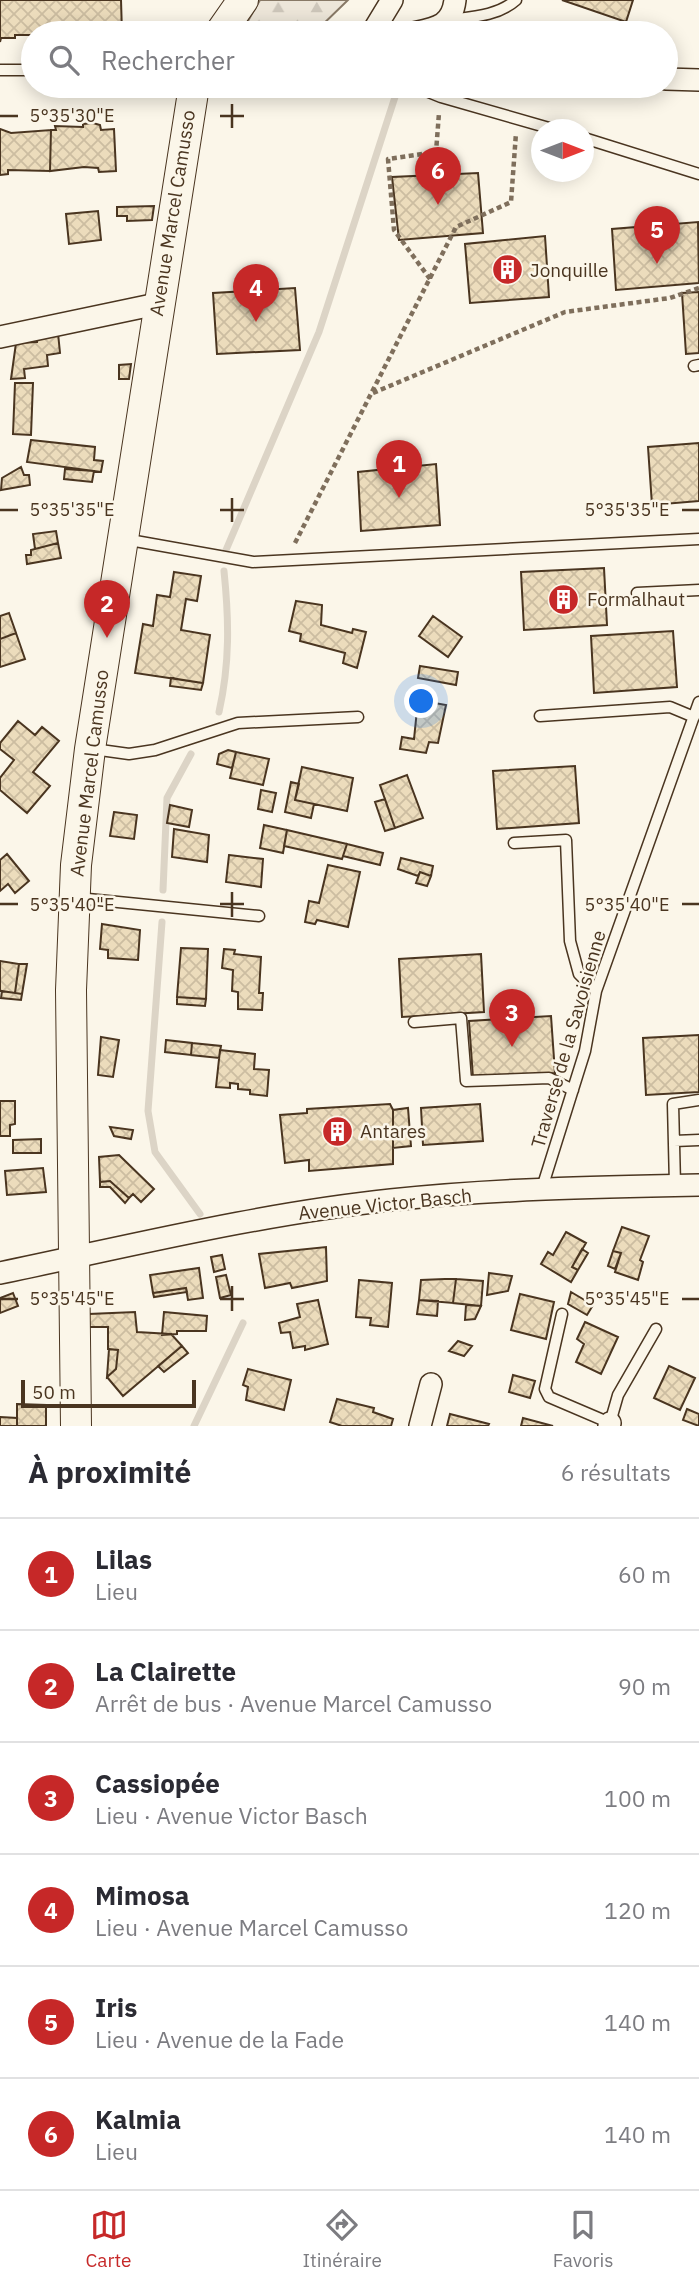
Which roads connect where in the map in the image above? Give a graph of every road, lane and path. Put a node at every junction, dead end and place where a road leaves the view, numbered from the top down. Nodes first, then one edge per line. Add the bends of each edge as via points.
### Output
1 (243, 0) edge
2 (392, 0) edge
3 (516, 0) edge
4 (452, 10) edge
5 (228, 21) edge
6 (379, 21) edge
7 (0, 70) edge
8 (21, 70) edge
9 (678, 79) edge
10 (699, 79) edge
11 (192, 98) edge
12 (441, 98) edge
13 (445, 98) edge
14 (516, 118) junction
15 (531, 122) edge
16 (594, 141) edge
17 (699, 174) edge
18 (430, 279) junction
19 (699, 288) edge
20 (157, 304) junction
21 (0, 337) edge
22 (371, 393) junction
23 (122, 539) junction
24 (699, 539) edge
25 (286, 562) junction
26 (699, 590) edge
27 (637, 593) dead end
28 (699, 702) edge
29 (540, 716) dead end
30 (358, 717) dead end
31 (694, 717) junction
32 (90, 749) junction
33 (514, 843) dead end
34 (75, 898) junction
35 (258, 916) dead end
36 (596, 991) junction
37 (414, 1022) dead end
38 (573, 1090) junction
39 (699, 1100) edge
40 (699, 1140) edge
41 (674, 1141) junction
42 (676, 1185) junction
43 (699, 1185) edge
44 (542, 1188) junction
45 (75, 1257) junction
46 (0, 1273) edge
47 (562, 1314) dead end
48 (656, 1329) dead end
49 (431, 1384) dead end
50 (609, 1424) edge
51 (76, 1426) edge
52 (420, 1426) edge

1 - 5 street
2 - 6 street
3 - 4 lane via 483,15
7 - 8 lane
9 - 10 street
11 - 20 street, Avenue Marcel Camusso
12 - 18 path via 436,152 388,159 394,230
13 - 14 lane
14 - 15 lane
14 - 18 path via 511,202 456,227
16 - 17 lane
18 - 22 path
19 - 22 path via 670,298 565,312
20 - 21 street
20 - 23 street, Avenue Marcel Camusso
22 - 25 path
23 - 25 lane via 253,562
23 - 32 street, Avenue Marcel Camusso
24 - 25 lane
26 - 27 lane
28 - 31 lane, Traverse de la Savoisienne
29 - 31 lane via 670,707
30 - 32 lane via 238,723 129,754
31 - 36 lane, Traverse de la Savoisienne
32 - 34 street, Avenue Marcel Camusso
33 - 36 lane via 566,840 570,941 579,974
34 - 35 lane
34 - 45 street, Avenue Marcel Camusso via 71,990
36 - 38 lane, Traverse de la Savoisienne via 586,1051
37 - 38 lane via 461,1018 466,1081 550,1078
38 - 44 lane, Traverse de la Savoisienne
39 - 41 lane via 673,1104
40 - 41 lane
41 - 42 lane
42 - 43 street, Avenue Victor Basch
42 - 44 street, Avenue Victor Basch
44 - 45 street, Avenue Victor Basch via 391,1200 254,1219
45 - 46 street, Avenue Victor Basch
45 - 51 street, Avenue Marcel Camusso
47 - 50 lane via 545,1389 549,1397
48 - 50 lane via 618,1395
49 - 52 street

